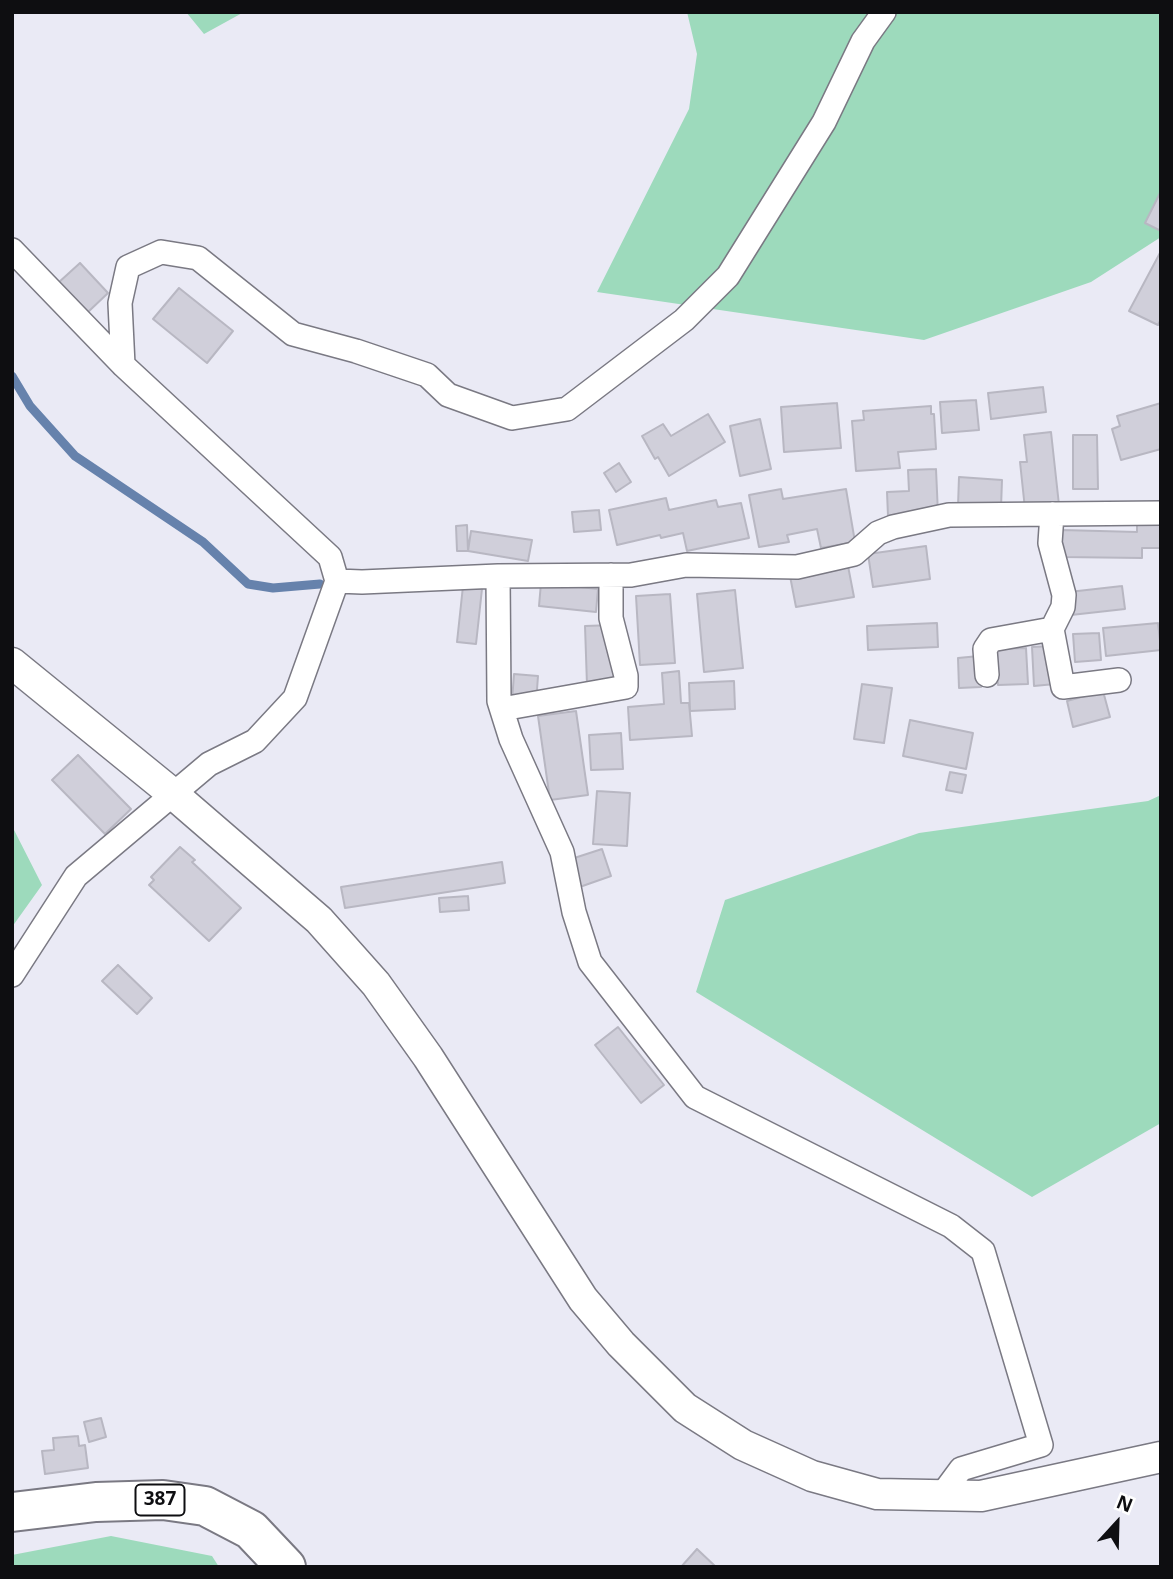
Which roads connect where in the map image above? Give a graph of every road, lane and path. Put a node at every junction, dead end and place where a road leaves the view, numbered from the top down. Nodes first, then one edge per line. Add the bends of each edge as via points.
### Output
1 (884, 12) edge
2 (12, 250) edge
3 (123, 365) junction
4 (1161, 513) edge
5 (1052, 514) junction
6 (611, 575) junction
7 (498, 576) junction
8 (337, 581) junction
9 (1052, 629) junction
10 (12, 663) edge
11 (987, 675) dead end
12 (1119, 680) dead end
13 (502, 709) junction
14 (173, 794) junction
15 (12, 975) edge
16 (1161, 1457) edge
17 (940, 1496) junction
18 (12, 1512) edge
19 (285, 1567) edge

1 - 3 street via 863,41 824,122 728,276 684,320 567,409 512,418 448,395 427,375 293,334 198,258 161,252 128,267 120,303
2 - 3 street
3 - 8 street via 330,557
4 - 5 street
5 - 6 street via 949,515 893,527 853,554 797,567 686,565
5 - 9 street via 1050,543 1064,595
6 - 7 street
6 - 13 street via 611,618 626,687
7 - 8 street
7 - 13 street
8 - 14 street via 295,698 255,741 209,764
9 - 11 street via 991,640 985,649
9 - 12 street via 1063,687
10 - 14 street
13 - 17 street via 562,852 590,962 695,1097 951,1226 984,1251 1041,1445 961,1469
14 - 15 street via 76,876
14 - 17 street via 319,920 376,984 583,1299 685,1408 743,1445 813,1476 877,1493
16 - 17 street via 981,1496
18 - 19 highway, 387 via 149,1500 205,1506 251,1530

